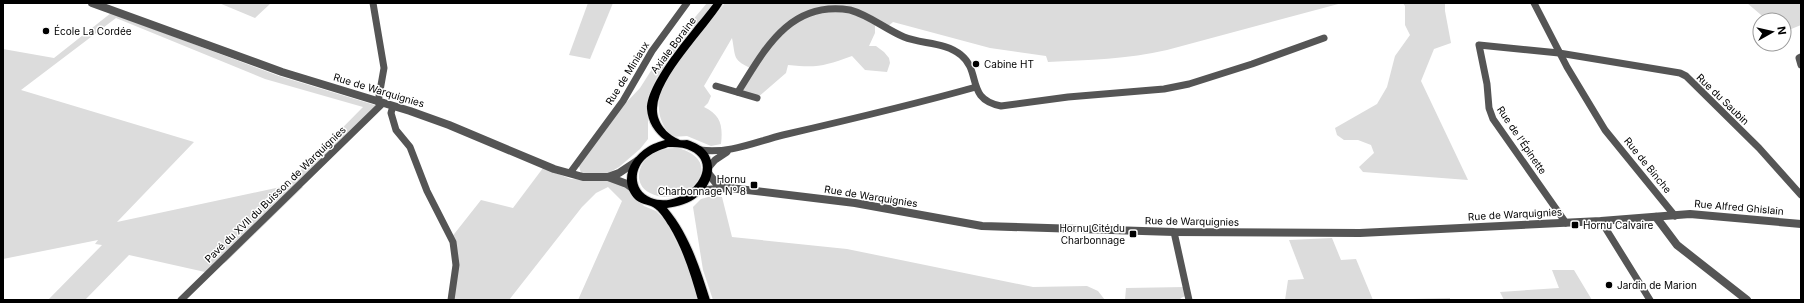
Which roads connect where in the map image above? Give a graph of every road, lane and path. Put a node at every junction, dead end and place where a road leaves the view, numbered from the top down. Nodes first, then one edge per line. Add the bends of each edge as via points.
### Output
1 (92, 3) edge
2 (373, 3) edge
3 (687, 3) edge
4 (719, 3) edge
5 (1534, 3) edge
6 (1324, 38) dead end
7 (1559, 53) junction
8 (1801, 57) edge
9 (1801, 65) edge
10 (716, 86) dead end
11 (976, 87) junction
12 (738, 92) junction
13 (757, 98) dead end
14 (380, 103) junction
15 (393, 106) junction
16 (655, 126) junction
17 (674, 142) junction
18 (649, 149) junction
19 (700, 150) junction
20 (731, 150) junction
21 (637, 161) junction
22 (709, 170) junction
23 (570, 173) junction
24 (608, 177) junction
25 (730, 188) junction
26 (634, 190) junction
27 (698, 191) junction
28 (1801, 195) edge
29 (682, 200) junction
30 (656, 203) junction
31 (1675, 216) junction
32 (1656, 217) junction
33 (1601, 221) junction
34 (1566, 223) junction
35 (1801, 224) edge
36 (674, 226) junction
37 (1174, 232) junction
38 (1185, 287) junction
39 (181, 300) edge
40 (451, 300) edge
41 (704, 300) edge
42 (1186, 300) edge
43 (1189, 300) edge
44 (1650, 300) edge
45 (1748, 300) edge

1 - 14 street, Rue de Warquignies via 282,72
2 - 14 street via 384,68
3 - 23 street, Rue de Miniaux via 652,51 623,101
4 - 16 main road, Axiale Boraine via 659,84 653,102
5 - 7 street, Rue de Binche
6 - 11 street via 1189,84 1164,89 1068,97 1001,106 986,102
7 - 28 street, Rue du Saubin via 1672,71 1686,76 1759,148
7 - 31 street, Rue de Binche via 1605,130
7 - 34 street, Rue de l'Épinette via 1479,45 1493,119
8 - 9 street
10 - 12 street
11 - 12 street via 962,56 954,50 921,43 863,15 836,8 800,15 780,29
11 - 20 street
12 - 13 street
14 - 15 street, Rue de Warquignies
14 - 39 street, Pavé du XVII du Buisson de Warquignies
15 - 23 street, Rue de Warquignies via 449,125 554,169
15 - 40 street via 391,113 396,130 410,147 427,191 453,242 456,265
16 - 17 main road
16 - 18 main road, Axiale Boraine
17 - 18 main road
17 - 19 main road via 689,144
18 - 21 main road
19 - 20 street
19 - 22 main road via 706,158
20 - 22 street via 718,157
21 - 24 street
21 - 26 main road via 632,171 631,181
22 - 25 street via 716,183
22 - 27 main road via 705,182
23 - 24 street, Rue de Warquignies via 583,177
24 - 26 street, Rue de Warquignies via 623,182
25 - 27 street
25 - 37 street, Rue de Warquignies via 855,203 982,226
26 - 30 main road
27 - 29 main road
29 - 30 main road
29 - 36 main road via 677,209
30 - 36 main road
31 - 32 street
31 - 35 street, Rue Alfred Ghislain via 1690,214
32 - 33 street, Rue de Warquignies
32 - 45 street via 1677,245
33 - 34 street, Rue de Warquignies
33 - 44 street
34 - 37 street, Rue de Warquignies via 1360,233
36 - 41 main road via 694,267
37 - 38 street
38 - 42 street
38 - 43 street

